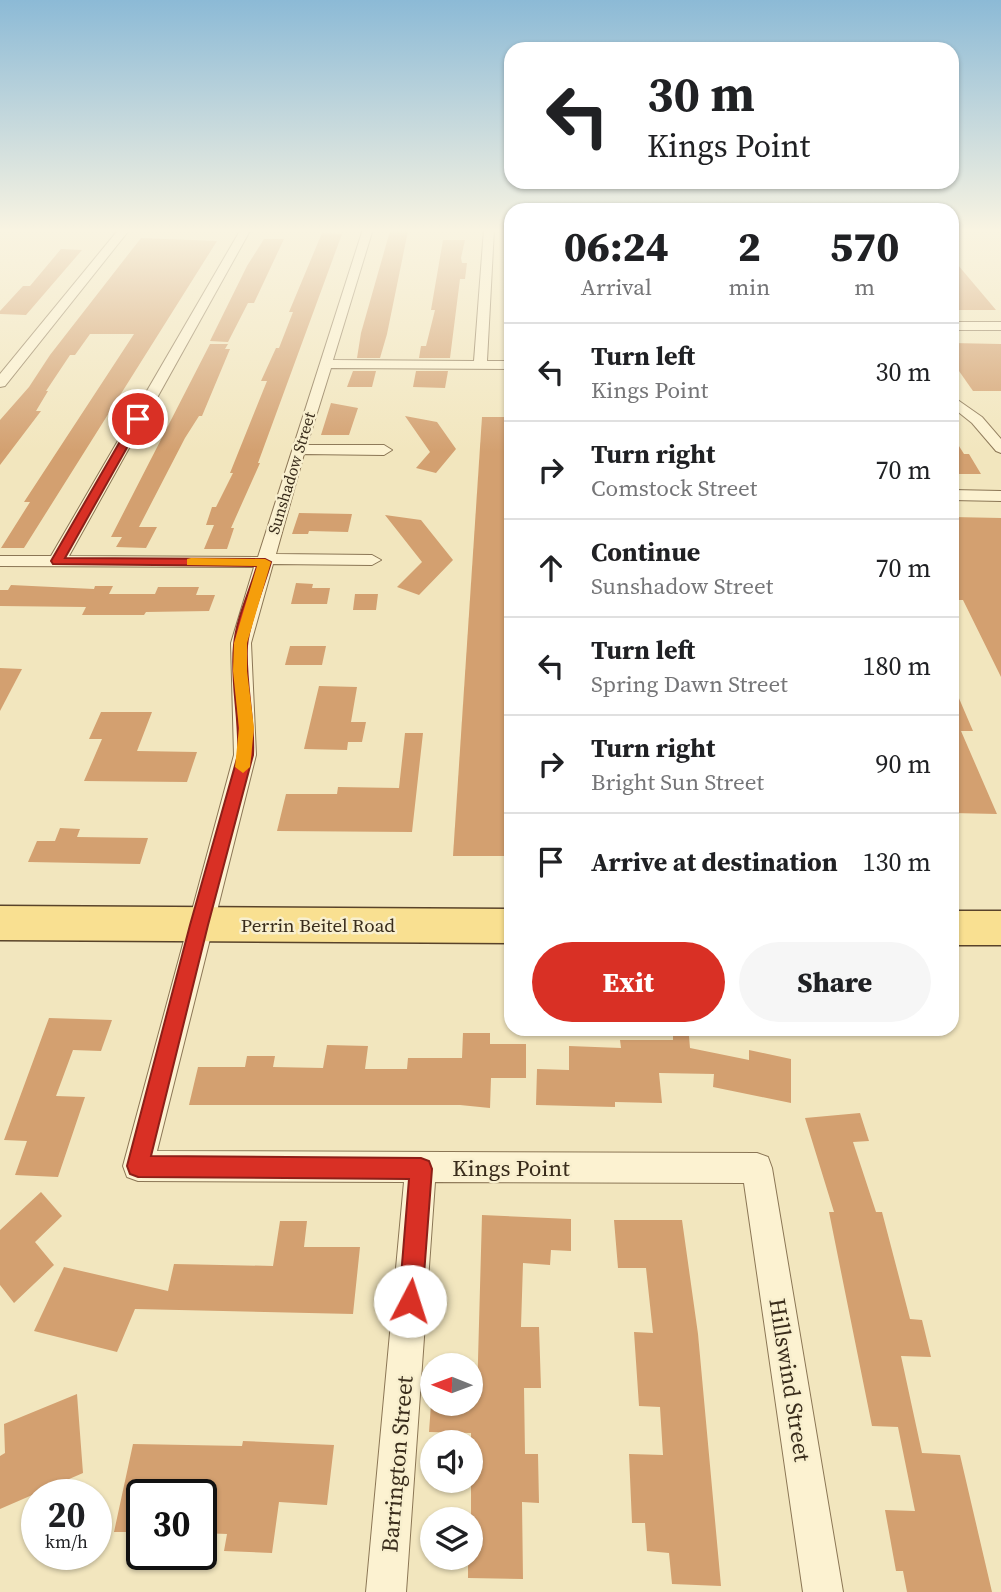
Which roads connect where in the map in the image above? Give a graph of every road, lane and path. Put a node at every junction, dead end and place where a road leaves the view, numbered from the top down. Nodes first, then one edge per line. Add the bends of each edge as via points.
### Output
1 (65, 303) edge
2 (204, 303) edge
3 (344, 303) edge
4 (484, 303) edge
5 (959, 326) edge
6 (1001, 326) edge
7 (324, 364) junction
8 (480, 365) junction
9 (504, 365) edge
10 (0, 383) edge
11 (959, 406) edge
12 (1001, 448) edge
13 (298, 449) junction
14 (384, 450) dead end
15 (959, 495) edge
16 (1001, 496) edge
17 (372, 559) dead end
18 (0, 561) edge
19 (57, 561) junction
20 (265, 561) junction
21 (0, 923) edge
22 (199, 925) junction
23 (504, 926) edge
24 (959, 928) edge
25 (1001, 928) edge
26 (138, 1166) joint
27 (758, 1168) joint
28 (421, 1169) junction
29 (386, 1592) edge
30 (824, 1592) edge

1 - 10 street
2 - 19 street
3 - 7 street, Sunshadow Street
4 - 8 street
5 - 6 street
7 - 8 street
7 - 13 street, Sunshadow Street
8 - 9 street
11 - 12 street
13 - 14 street
13 - 20 street, Sunshadow Street
15 - 16 street
17 - 20 street
18 - 19 street
19 - 20 street
20 - 22 street, Sunshadow Street via 241,643 246,755
21 - 22 main road, Perrin Beitel Road
22 - 23 main road, Perrin Beitel Road
22 - 26 street, Sunshadow Street
24 - 25 main road
26 - 28 street, Kings Point
27 - 28 street, Kings Point
27 - 30 street, Hillswind Street
28 - 29 street, Barrington Street

